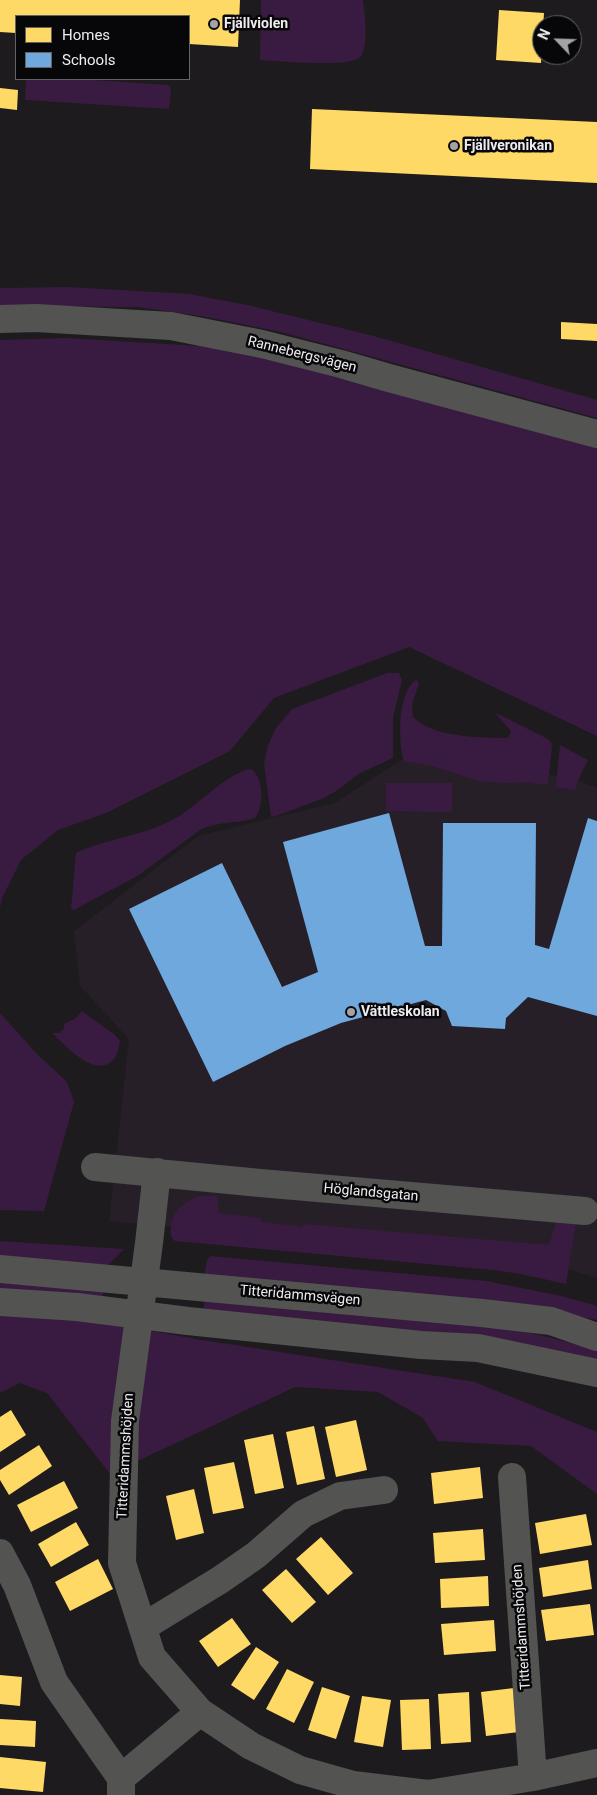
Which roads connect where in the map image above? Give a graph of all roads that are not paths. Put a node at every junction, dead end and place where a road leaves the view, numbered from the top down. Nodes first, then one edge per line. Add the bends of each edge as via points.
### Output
1 (0, 319) edge
2 (597, 434) edge
3 (95, 1167) dead end
4 (157, 1172) junction
5 (585, 1211) dead end
6 (0, 1269) edge
7 (144, 1283) junction
8 (0, 1302) edge
9 (139, 1314) junction
10 (597, 1337) edge
11 (597, 1373) edge
12 (512, 1477) dead end
13 (384, 1490) dead end
14 (0, 1554) edge
15 (8, 1590) edge
16 (143, 1627) junction
17 (200, 1712) junction
18 (597, 1763) edge
19 (533, 1777) junction
20 (121, 1787) edge
21 (429, 1794) edge

1 - 2 street, Rannebergsvägen via 171,326 341,364
3 - 4 street, Höglandsgatan
4 - 5 street, Höglandsgatan
4 - 7 street
6 - 7 street, Titteridammsvägen
7 - 9 street, Titteridammshöjden
7 - 10 street, Titteridammsvägen via 482,1312 551,1321
8 - 9 street
9 - 11 street via 420,1345 478,1348
9 - 16 street, Titteridammshöjden via 125,1421 122,1563
12 - 19 street, Titteridammshöjden
13 - 16 street via 340,1496 303,1514 256,1555
14 - 15 street
15 - 20 street via 54,1682
16 - 17 street, Titteridammshöjden via 152,1657
17 - 20 street
17 - 21 street, Titteridammshöjden via 251,1746 300,1770 352,1785
18 - 19 street, Titteridammshöjden
19 - 21 street, Titteridammshöjden

